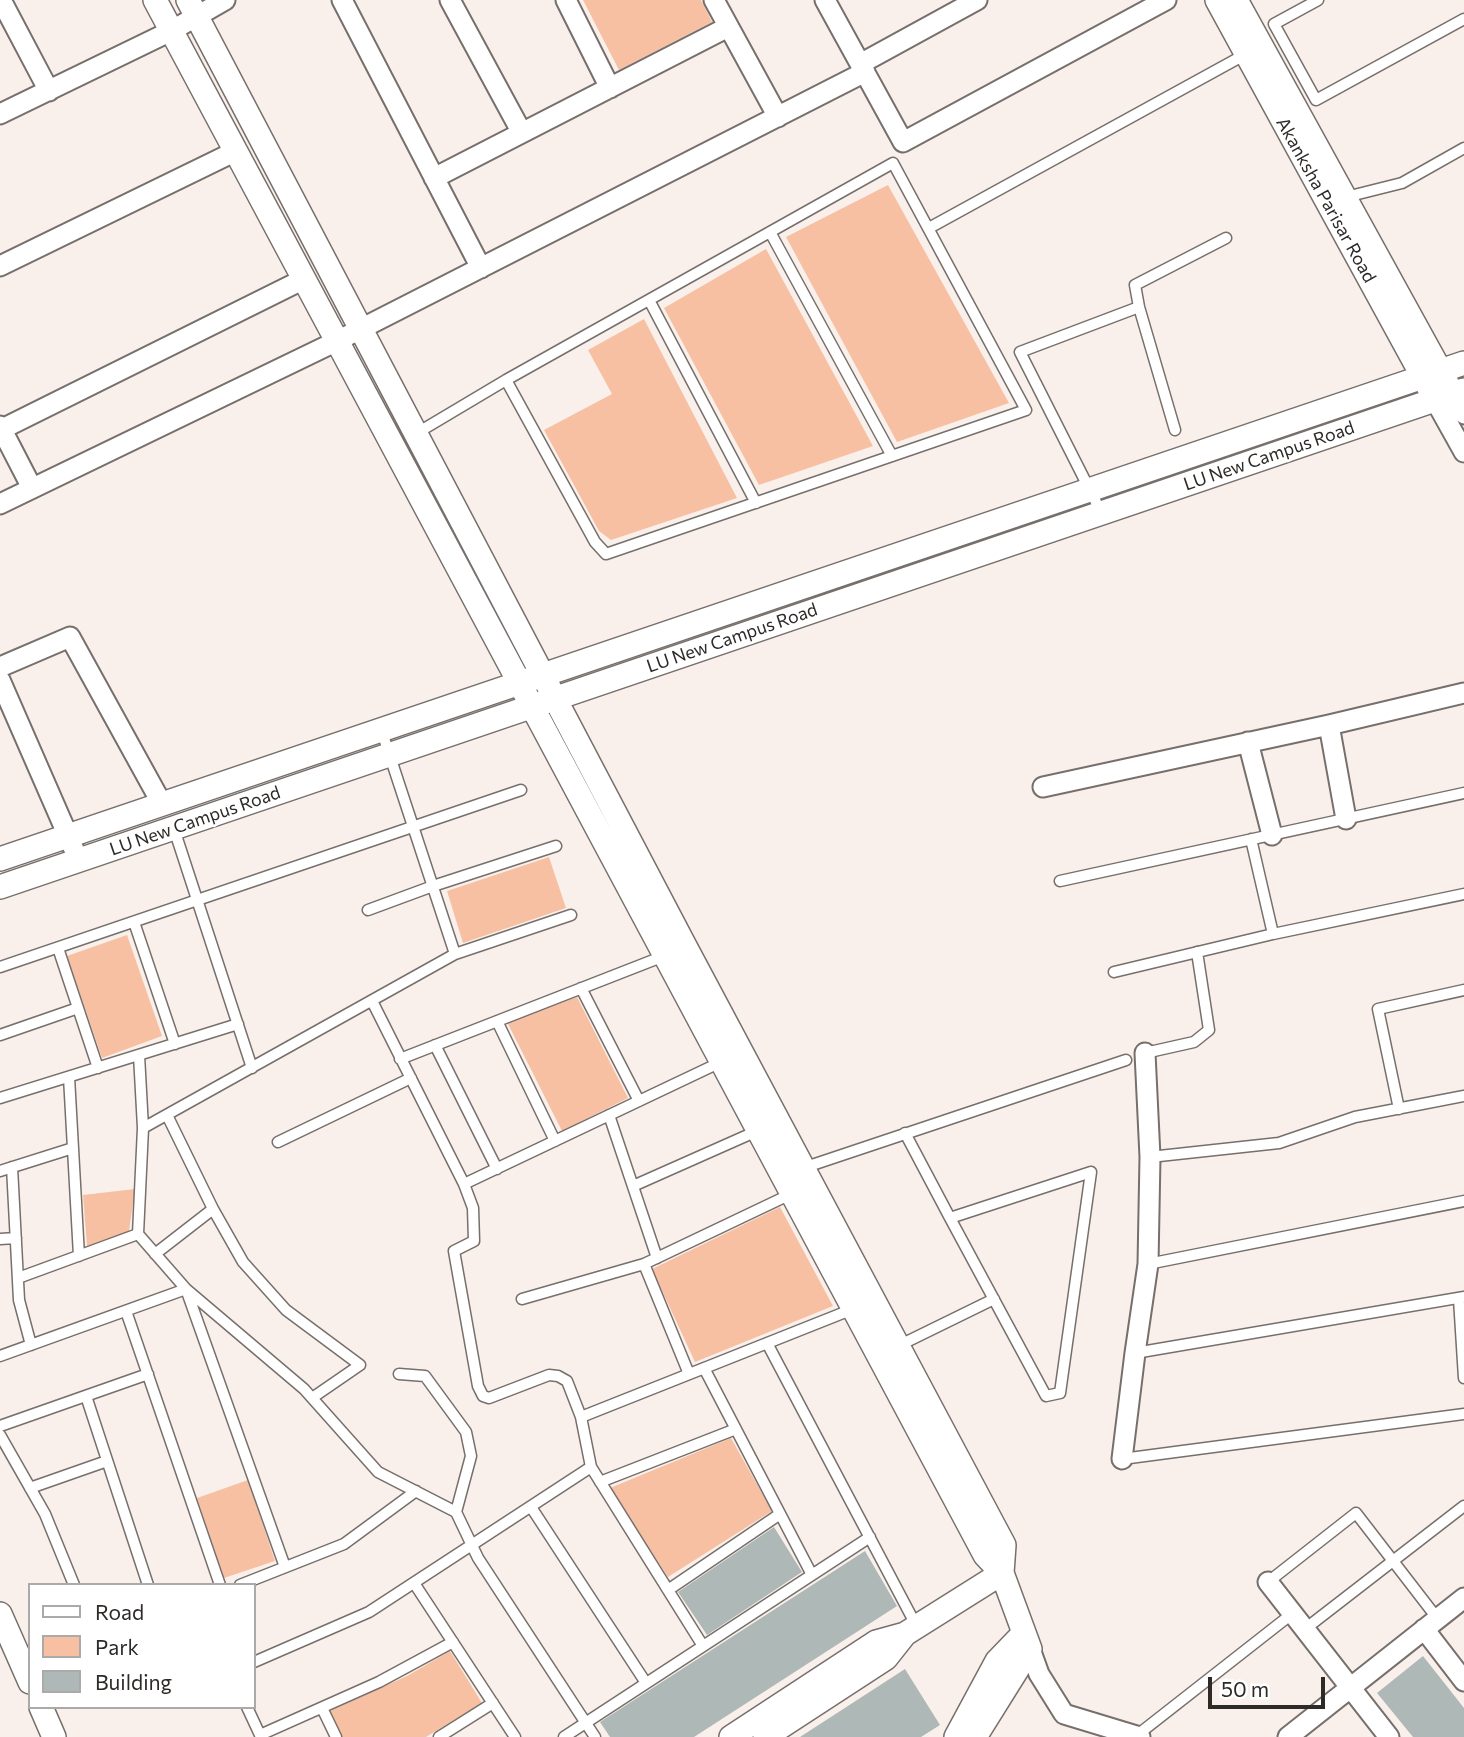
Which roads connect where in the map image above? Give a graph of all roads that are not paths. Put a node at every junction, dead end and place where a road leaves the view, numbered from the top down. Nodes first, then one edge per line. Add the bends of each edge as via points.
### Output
1 (1, 0) edge
2 (155, 0) edge
3 (225, 0) edge
4 (342, 0) edge
5 (450, 0) edge
6 (566, 0) edge
7 (714, 0) edge
8 (825, 0) edge
9 (977, 0) edge
10 (1166, 0) edge
11 (1217, 0) edge
12 (1236, 0) edge
13 (1318, 0) edge
14 (192, 8) edge
15 (1464, 19) edge
16 (728, 26) junction
17 (171, 31) junction
18 (1246, 54) junction
19 (863, 68) junction
20 (610, 88) junction
21 (49, 91) junction
22 (0, 114) edge
23 (778, 117) junction
24 (522, 133) junction
25 (1464, 148) edge
26 (236, 151) junction
27 (435, 178) junction
28 (1337, 201) junction
29 (929, 228) junction
30 (770, 232) junction
31 (1226, 238) dead end
32 (0, 266) edge
33 (481, 268) junction
34 (304, 279) junction
35 (649, 300) junction
36 (1139, 307) junction
37 (362, 329) junction
38 (337, 341) junction
39 (1464, 363) edge
40 (1432, 374) junction
41 (506, 380) junction
42 (1451, 395) edge
43 (1464, 414) edge
44 (1, 428) edge
45 (1175, 430) dead end
46 (417, 433) junction
47 (1464, 452) edge
48 (892, 456) junction
49 (33, 488) junction
50 (1091, 489) junction
51 (755, 503) junction
52 (0, 504) edge
53 (1101, 513) junction
54 (0, 667) edge
55 (543, 674) junction
56 (0, 680) edge
57 (519, 682) junction
58 (1464, 692) edge
59 (555, 698) junction
60 (531, 706) junction
61 (1329, 725) junction
62 (381, 729) junction
63 (1248, 742) junction
64 (389, 755) junction
65 (1043, 787) dead end
66 (521, 790) dead end
67 (1464, 793) edge
68 (162, 804) junction
69 (1346, 819) junction
70 (413, 827) junction
71 (174, 828) junction
72 (1272, 835) junction
73 (70, 837) junction
74 (1251, 839) junction
75 (556, 846) dead end
76 (0, 859) edge
77 (79, 861) junction
78 (1060, 881) dead end
79 (433, 886) junction
80 (0, 887) edge
81 (1464, 894) edge
82 (197, 900) junction
83 (368, 910) dead end
84 (571, 915) dead end
85 (134, 922) junction
86 (1273, 934) junction
87 (58, 948) junction
88 (675, 952) junction
89 (1197, 952) junction
90 (455, 954) junction
91 (0, 967) edge
92 (1114, 972) dead end
93 (580, 989) junction
94 (1464, 990) edge
95 (372, 1001) junction
96 (78, 1007) junction
97 (497, 1021) junction
98 (237, 1024) junction
99 (0, 1035) edge
100 (176, 1044) junction
101 (435, 1045) junction
102 (139, 1055) junction
103 (1136, 1056) junction
104 (400, 1059) junction
105 (721, 1062) junction
106 (98, 1068) junction
107 (252, 1068) junction
108 (69, 1077) junction
109 (411, 1078) junction
110 (1464, 1096) edge
111 (0, 1098) edge
112 (639, 1101) junction
113 (1399, 1109) junction
114 (167, 1115) junction
115 (609, 1115) junction
116 (143, 1128) junction
117 (905, 1133) junction
118 (771, 1139) junction
119 (555, 1141) junction
120 (278, 1142) dead end
121 (73, 1148) junction
122 (1150, 1157) junction
123 (12, 1167) junction
124 (803, 1168) junction
125 (497, 1169) junction
126 (0, 1171) edge
127 (464, 1184) junction
128 (633, 1186) junction
129 (792, 1193) junction
130 (1464, 1201) edge
131 (213, 1209) junction
132 (950, 1218) junction
133 (138, 1234) junction
134 (16, 1238) junction
135 (0, 1239) edge
136 (155, 1254) junction
137 (79, 1256) junction
138 (657, 1258) junction
139 (644, 1264) junction
140 (1148, 1264) junction
141 (18, 1278) junction
142 (186, 1289) junction
143 (1462, 1298) edge
144 (522, 1299) dead end
145 (994, 1299) junction
146 (854, 1309) junction
147 (126, 1311) junction
148 (767, 1343) junction
149 (31, 1345) junction
150 (898, 1346) junction
151 (1135, 1353) junction
152 (0, 1356) edge
153 (704, 1368) junction
154 (148, 1374) junction
155 (399, 1374) dead end
156 (689, 1374) junction
157 (1464, 1378) edge
158 (86, 1396) junction
159 (312, 1398) junction
160 (1464, 1414) edge
161 (581, 1417) junction
162 (0, 1426) edge
163 (736, 1429) junction
164 (0, 1435) edge
165 (1122, 1460) joint
166 (107, 1461) junction
167 (591, 1467) junction
168 (600, 1482) junction
169 (30, 1488) junction
170 (416, 1492) junction
171 (1464, 1506) edge
172 (531, 1507) junction
173 (456, 1512) junction
174 (780, 1514) junction
175 (870, 1537) junction
176 (472, 1546) junction
177 (1393, 1561) junction
178 (285, 1567) junction
179 (1002, 1573) junction
180 (813, 1575) junction
181 (1268, 1582) joint
182 (73, 1583) edge
183 (147, 1583) edge
184 (219, 1583) edge
185 (245, 1583) edge
186 (414, 1583) junction
187 (667, 1590) junction
188 (1464, 1598) edge
189 (1293, 1613) junction
190 (0, 1614) edge
191 (1431, 1624) junction
192 (1306, 1629) junction
193 (911, 1630) junction
194 (1027, 1641) junction
195 (453, 1642) junction
196 (703, 1646) junction
197 (256, 1661) edge
198 (28, 1674) edge
199 (1464, 1681) edge
200 (646, 1684) junction
201 (1350, 1687) junction
202 (493, 1703) junction
203 (322, 1708) junction
204 (42, 1709) edge
205 (248, 1709) edge
206 (586, 1723) junction
207 (260, 1736) edge
208 (968, 1736) edge
209 (54, 1737) edge
210 (335, 1737) edge
211 (439, 1737) edge
212 (515, 1737) edge
213 (564, 1737) edge
214 (596, 1737) edge
215 (731, 1737) edge
216 (765, 1737) edge
217 (1138, 1737) edge
218 (1288, 1737) edge
219 (1389, 1737) edge

1 - 21 street
2 - 17 street
3 - 14 street
4 - 27 street
5 - 24 street
6 - 20 street
7 - 16 street
8 - 19 street
9 - 19 street
10 - 19 street via 903,142
11 - 18 street, Akanksha Parisar Road
12 - 28 street, Akanksha Parisar Road
13 - 15 lane via 1274,24 1316,100
14 - 17 street
14 - 37 street
16 - 20 street
16 - 23 street
17 - 21 street
17 - 26 street
18 - 28 street, Akanksha Parisar Road
18 - 29 lane
19 - 23 street
20 - 24 street
21 - 22 street
23 - 33 street
24 - 27 street
25 - 28 lane via 1402,183
26 - 32 street
26 - 34 street
27 - 33 street
28 - 40 street, Akanksha Parisar Road
29 - 30 lane via 893,163
29 - 48 lane via 1026,410
30 - 35 lane
30 - 48 lane
31 - 36 lane via 1135,285
33 - 37 street
34 - 38 street
34 - 44 street
35 - 41 lane
35 - 51 lane
36 - 45 lane
36 - 50 lane via 1020,352
37 - 38 street
37 - 46 street
38 - 49 street
38 - 57 street
39 - 40 street, LU New Campus Road
40 - 42 street, Akanksha Parisar Road
40 - 50 street, LU New Campus Road
41 - 46 lane
41 - 51 lane via 595,542 606,554
42 - 43 street
42 - 47 street
42 - 53 street, LU New Campus Road
44 - 49 street
46 - 55 street
48 - 51 lane
49 - 52 street
50 - 53 lane
50 - 55 street, LU New Campus Road
53 - 59 street, LU New Campus Road
54 - 68 street via 70,637
55 - 57 street, LU New Campus Road
55 - 59 street
56 - 73 street
57 - 60 street
57 - 62 street, LU New Campus Road
58 - 61 street
59 - 60 street, LU New Campus Road
59 - 88 street
60 - 64 street, LU New Campus Road
60 - 88 street
61 - 63 street
61 - 69 street
62 - 64 lane
62 - 68 street, LU New Campus Road
63 - 65 street
63 - 72 street
64 - 70 lane
64 - 71 street, LU New Campus Road
66 - 70 lane
67 - 69 lane
68 - 73 street, LU New Campus Road
69 - 72 lane
70 - 79 lane
70 - 82 lane
71 - 77 street, LU New Campus Road
71 - 82 lane
72 - 74 lane
73 - 76 street, LU New Campus Road
73 - 77 street
74 - 78 lane
74 - 86 lane
75 - 79 lane
77 - 80 street, LU New Campus Road
79 - 83 lane
79 - 90 lane
81 - 86 lane
82 - 85 lane
82 - 98 lane
84 - 90 lane
85 - 87 lane
85 - 100 lane
86 - 89 lane
87 - 91 lane
87 - 96 lane
88 - 93 lane
88 - 105 street
88 - 118 street
89 - 92 lane
89 - 103 lane via 1209,1030 1194,1042
90 - 95 lane
93 - 97 lane
93 - 112 lane
94 - 113 lane via 1378,1009
95 - 104 lane
95 - 107 lane
96 - 99 lane
96 - 106 lane
97 - 101 lane
97 - 119 lane
98 - 100 lane
98 - 107 lane
100 - 102 lane
101 - 104 lane
101 - 125 lane
102 - 106 lane
102 - 116 lane
103 - 117 lane
103 - 122 street
104 - 109 lane
105 - 112 lane
105 - 118 street
106 - 108 lane
107 - 114 lane
108 - 111 lane
108 - 121 lane
109 - 120 lane
109 - 127 lane
110 - 113 lane
112 - 115 lane
113 - 122 lane via 1355,1117 1279,1143
114 - 116 lane
114 - 131 lane
115 - 119 lane
115 - 128 lane
116 - 133 lane
117 - 124 lane
117 - 132 lane
118 - 124 street
118 - 128 lane
118 - 129 street
119 - 125 lane
121 - 123 lane
121 - 137 lane
122 - 140 street
123 - 126 lane
123 - 134 lane
124 - 150 street
125 - 127 lane
127 - 161 lane via 473,1208 474,1241 454,1251 483,1396 558,1376 567,1381
128 - 138 lane
129 - 138 lane
129 - 146 street
130 - 140 lane
131 - 136 lane
131 - 159 lane via 243,1262 286,1310 360,1366
132 - 145 lane
132 - 145 lane via 1091,1172 1060,1393 1046,1396
133 - 136 lane
133 - 137 lane
134 - 135 lane
134 - 141 lane
136 - 142 lane
137 - 141 lane
138 - 139 lane
139 - 144 lane
139 - 156 lane
140 - 151 street
141 - 149 lane
142 - 147 lane
142 - 159 lane
142 - 178 lane
143 - 151 lane
143 - 157 lane
145 - 150 lane
146 - 148 lane
146 - 179 street via 985,1556
147 - 149 lane
147 - 154 lane
148 - 153 lane
148 - 175 lane
149 - 152 lane
150 - 179 street via 1004,1545
151 - 165 street
153 - 156 lane
153 - 163 lane
154 - 158 lane
154 - 184 lane
155 - 173 lane via 425,1376 466,1432 471,1456
156 - 161 lane
158 - 162 lane
158 - 166 lane
159 - 170 lane via 378,1472
160 - 165 lane
161 - 167 lane
163 - 168 lane
163 - 174 lane
164 - 169 lane
166 - 169 lane
166 - 183 lane
167 - 168 lane
167 - 172 lane
168 - 187 lane
169 - 182 lane
170 - 173 lane
170 - 178 lane via 344,1544
171 - 177 lane
172 - 176 lane
172 - 200 lane
173 - 176 lane
174 - 180 lane
174 - 187 lane
175 - 180 lane
175 - 193 lane
176 - 186 lane
176 - 206 lane
177 - 181 lane via 1356,1513
177 - 191 lane
177 - 192 lane
178 - 185 lane
179 - 193 street
179 - 194 street
180 - 196 lane
181 - 189 street
186 - 195 lane
186 - 197 lane via 369,1612
187 - 196 lane
188 - 191 street
189 - 192 street
189 - 217 lane
190 - 198 street
191 - 199 street
191 - 201 street
192 - 201 street
193 - 215 street via 876,1642
193 - 216 street via 886,1658
194 - 208 street via 997,1661
194 - 217 street via 1039,1674 1064,1714
195 - 202 lane
195 - 203 lane
196 - 200 lane
200 - 206 lane
201 - 218 street
201 - 219 street
202 - 211 lane
202 - 212 lane
203 - 207 lane
203 - 210 lane
204 - 209 street
205 - 207 lane
206 - 213 lane
206 - 214 lane

